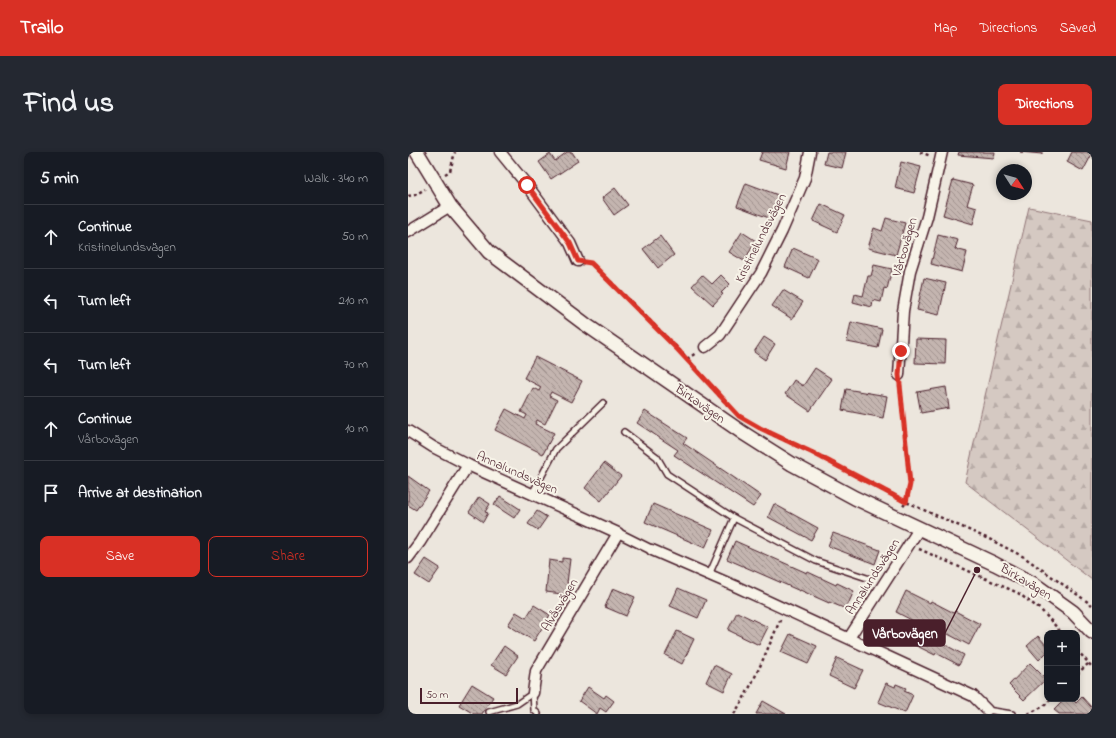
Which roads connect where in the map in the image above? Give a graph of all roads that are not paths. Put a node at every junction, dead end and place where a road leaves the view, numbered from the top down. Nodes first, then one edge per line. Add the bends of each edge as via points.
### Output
1 (417, 152) edge
2 (500, 152) edge
3 (810, 152) edge
4 (942, 152) edge
5 (450, 206) junction
6 (408, 232) edge
7 (578, 261) road end
8 (705, 347) dead end
9 (899, 375) road end
10 (603, 403) dead end
11 (408, 431) edge
12 (624, 432) dead end
13 (468, 465) junction
14 (532, 494) junction
15 (734, 518) junction
16 (919, 529) junction
17 (618, 533) junction
18 (652, 550) joint
19 (408, 558) edge
20 (709, 575) junction
21 (870, 579) dead end
22 (1092, 632) edge
23 (848, 638) junction
24 (533, 693) junction
25 (987, 710) joint
26 (489, 712) dead end
27 (538, 714) edge
28 (1012, 714) edge

1 - 5 street, Birkavägen
2 - 7 street via 570,243
3 - 8 street, Kristinelundsvägen via 805,178 761,273 720,335
4 - 9 street, Vårbovägen via 927,217 910,271 903,311
5 - 6 street
5 - 16 street, Birkavägen via 489,252 598,333 743,433 792,464
10 - 14 lane via 556,449
11 - 13 street, Annalundsvägen
12 - 15 lane via 657,457 667,474
13 - 14 street, Annalundsvägen
13 - 19 street
14 - 17 street, Annalundsvägen
15 - 20 lane
15 - 21 lane via 816,561
16 - 22 street, Birkavägen via 1034,584 1073,612
16 - 23 street, Annalundsvägen
17 - 18 street
17 - 24 street, Alvåsvägen via 536,672
18 - 20 street
20 - 23 street
23 - 25 street via 974,696
24 - 26 lane via 517,704
24 - 27 lane via 534,710
25 - 28 lane

